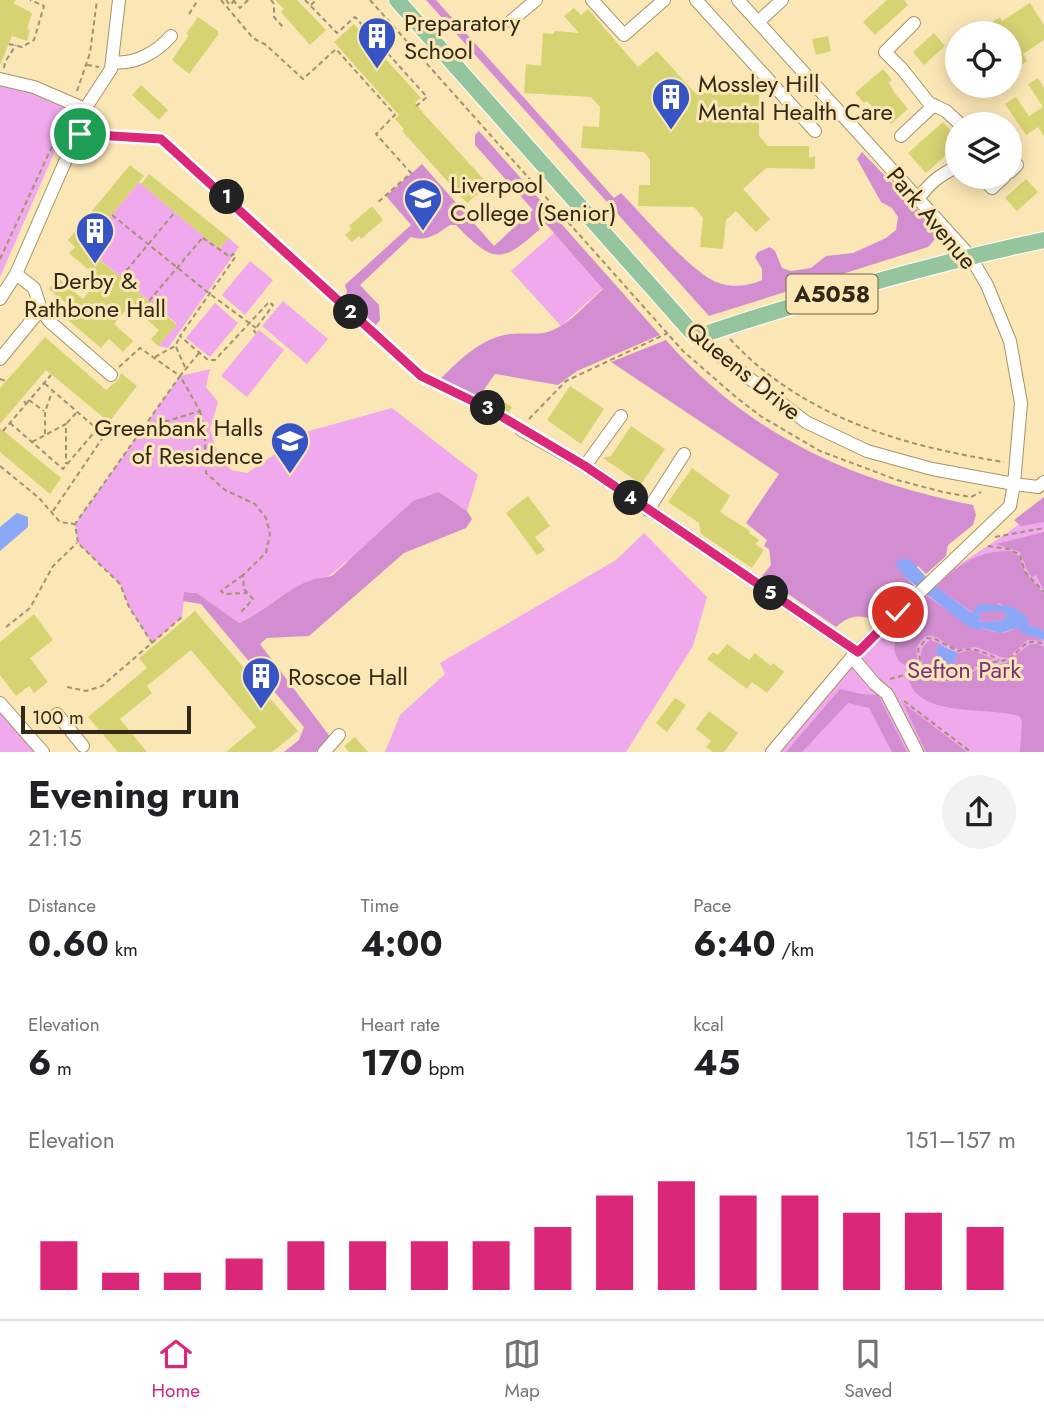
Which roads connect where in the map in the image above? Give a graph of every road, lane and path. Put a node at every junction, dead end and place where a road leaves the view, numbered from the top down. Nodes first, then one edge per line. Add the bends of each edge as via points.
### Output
1 (30, 0) edge
2 (97, 0) edge
3 (119, 0) edge
4 (198, 0) edge
5 (221, 0) edge
6 (226, 0) edge
7 (234, 0) edge
8 (248, 0) edge
9 (271, 0) edge
10 (279, 0) edge
11 (305, 0) edge
12 (316, 0) edge
13 (397, 0) edge
14 (536, 0) edge
15 (592, 0) edge
16 (664, 0) edge
17 (696, 0) edge
18 (738, 0) edge
19 (782, 0) edge
20 (274, 4) junction
21 (310, 6) junction
22 (189, 14) dead end
23 (511, 21) dead end
24 (758, 22) junction
25 (914, 23) dead end
26 (283, 27) dead end
27 (171, 36) dead end
28 (9, 44) dead end
29 (16, 45) junction
30 (113, 62) junction
31 (1, 79) edge
32 (73, 100) dead end
33 (934, 105) junction
34 (416, 106) dead end
35 (69, 107) dead end
36 (85, 109) junction
37 (946, 112) edge
38 (815, 131) dead end
39 (901, 136) dead end
40 (75, 139) junction
41 (945, 172) edge
42 (918, 199) junction
43 (377, 203) dead end
44 (175, 212) dead end
45 (112, 215) dead end
46 (1044, 240) edge
47 (148, 244) junction
48 (970, 256) junction
49 (0, 259) edge
50 (177, 268) junction
51 (16, 274) junction
52 (121, 277) dead end
53 (210, 294) junction
54 (0, 299) edge
55 (149, 301) dead end
56 (41, 309) junction
57 (249, 324) junction
58 (256, 328) junction
59 (721, 329) junction
60 (690, 331) junction
61 (256, 332) dead end
62 (180, 336) junction
63 (175, 346) junction
64 (199, 353) junction
65 (153, 357) junction
66 (0, 359) edge
67 (186, 369) junction
68 (51, 375) dead end
69 (111, 375) joint
70 (180, 376) junction
71 (0, 379) edge
72 (6, 381) dead end
73 (44, 383) junction
74 (52, 390) junction
75 (22, 398) dead end
76 (29, 400) junction
77 (26, 404) junction
78 (200, 411) junction
79 (45, 412) junction
80 (77, 412) junction
81 (621, 416) dead end
82 (10, 423) junction
83 (66, 424) junction
84 (147, 424) junction
85 (521, 430) junction
86 (3, 431) dead end
87 (141, 431) junction
88 (45, 435) junction
89 (32, 442) junction
90 (684, 454) dead end
91 (1015, 464) junction
92 (0, 466) edge
93 (66, 466) junction
94 (585, 466) junction
95 (1044, 482) edge
96 (1014, 484) junction
97 (648, 510) junction
98 (52, 511) junction
99 (75, 524) junction
100 (1044, 528) edge
101 (973, 542) junction
102 (78, 543) junction
103 (243, 575) junction
104 (1044, 592) edge
105 (248, 593) junction
106 (240, 613) dead end
107 (182, 617) dead end
108 (6, 626) dead end
109 (152, 643) junction
110 (1044, 645) edge
111 (855, 654) junction
112 (999, 660) junction
113 (922, 670) junction
114 (874, 684) junction
115 (67, 687) dead end
116 (887, 694) junction
117 (0, 703) edge
118 (57, 714) dead end
119 (339, 735) dead end
120 (82, 750) edge
121 (43, 752) edge
122 (324, 752) edge
123 (772, 752) edge
124 (917, 752) edge
125 (971, 752) edge

1 - 29 path via 44,6 34,40 22,47
2 - 32 path via 90,53
3 - 30 street
4 - 22 path
5 - 43 path via 253,38 303,79 336,49 395,115 376,134 411,173
6 - 7 path via 230,5
7 - 8 path via 240,8
9 - 20 path
10 - 20 path
11 - 21 path
12 - 21 path
13 - 60 main road, Queens Drive
14 - 23 street
15 - 16 street via 624,35
17 - 38 street
18 - 24 street, Park Avenue
19 - 24 street
20 - 26 path via 274,17
21 - 34 path via 337,33 355,17 427,97
24 - 42 street, Park Avenue
25 - 33 street via 885,52
27 - 30 street via 150,55
28 - 29 path
29 - 31 path via 5,61
30 - 36 street
31 - 36 street via 34,87
33 - 37 street
33 - 39 street
35 - 49 path
36 - 40 street
40 - 51 street
40 - 85 path via 80,134 161,139 421,376
41 - 42 street
42 - 48 street, Park Avenue
44 - 47 path
45 - 47 path
46 - 48 main road, A5058
47 - 50 path
47 - 52 path
48 - 59 main road, A5058
48 - 91 street, Park Avenue via 1010,341 1021,403
50 - 53 path
50 - 53 path via 203,237 218,251 236,256
50 - 55 path
51 - 54 street
51 - 56 street via 34,288
53 - 57 path
53 - 62 path
56 - 66 street
56 - 69 street
57 - 58 path
57 - 58 path via 269,302 272,305
57 - 64 path via 215,360
58 - 61 path
59 - 60 main road, A5058
59 - 91 path via 761,368 842,417 906,443
60 - 85 path via 566,381
60 - 96 street, Queens Drive via 806,422 867,451
62 - 63 path
62 - 64 path
63 - 65 path
63 - 67 path
64 - 67 path
65 - 69 path via 141,348
65 - 70 path
67 - 70 path
68 - 73 path
70 - 78 path
70 - 84 path
71 - 72 path
73 - 74 path
73 - 76 path
74 - 79 path
74 - 80 path
75 - 77 path
76 - 77 path
76 - 79 path
77 - 82 path
78 - 84 path
78 - 103 path via 206,473 225,490 255,504 267,519 266,553
79 - 88 path
80 - 83 path
80 - 93 path via 97,429
81 - 94 street
82 - 86 path
82 - 89 path
83 - 88 path
83 - 93 path
84 - 87 path
85 - 94 street
87 - 98 path via 110,427
87 - 99 path
88 - 89 path
89 - 93 path via 63,469
90 - 97 street
91 - 96 street, Park Avenue
92 - 98 path
94 - 97 street
95 - 96 street, Queens Drive via 1038,486
96 - 101 street via 1010,506
97 - 111 street
98 - 99 path via 60,522
99 - 102 path
100 - 101 path
101 - 104 path via 1016,552 1025,572
101 - 111 street
102 - 108 path via 53,566 30,608
102 - 109 path via 120,584
103 - 105 path
103 - 105 path via 221,591
105 - 106 path via 253,598
107 - 109 path
109 - 115 path via 102,686 86,691
110 - 112 path via 1027,642 1006,660
111 - 114 street
111 - 123 street
112 - 113 path via 982,663 952,680 940,680
112 - 113 path via 976,649 958,651 927,638 918,649
113 - 114 path
114 - 116 street
116 - 124 street
116 - 125 path via 907,702
117 - 121 street
118 - 120 street
119 - 122 street

